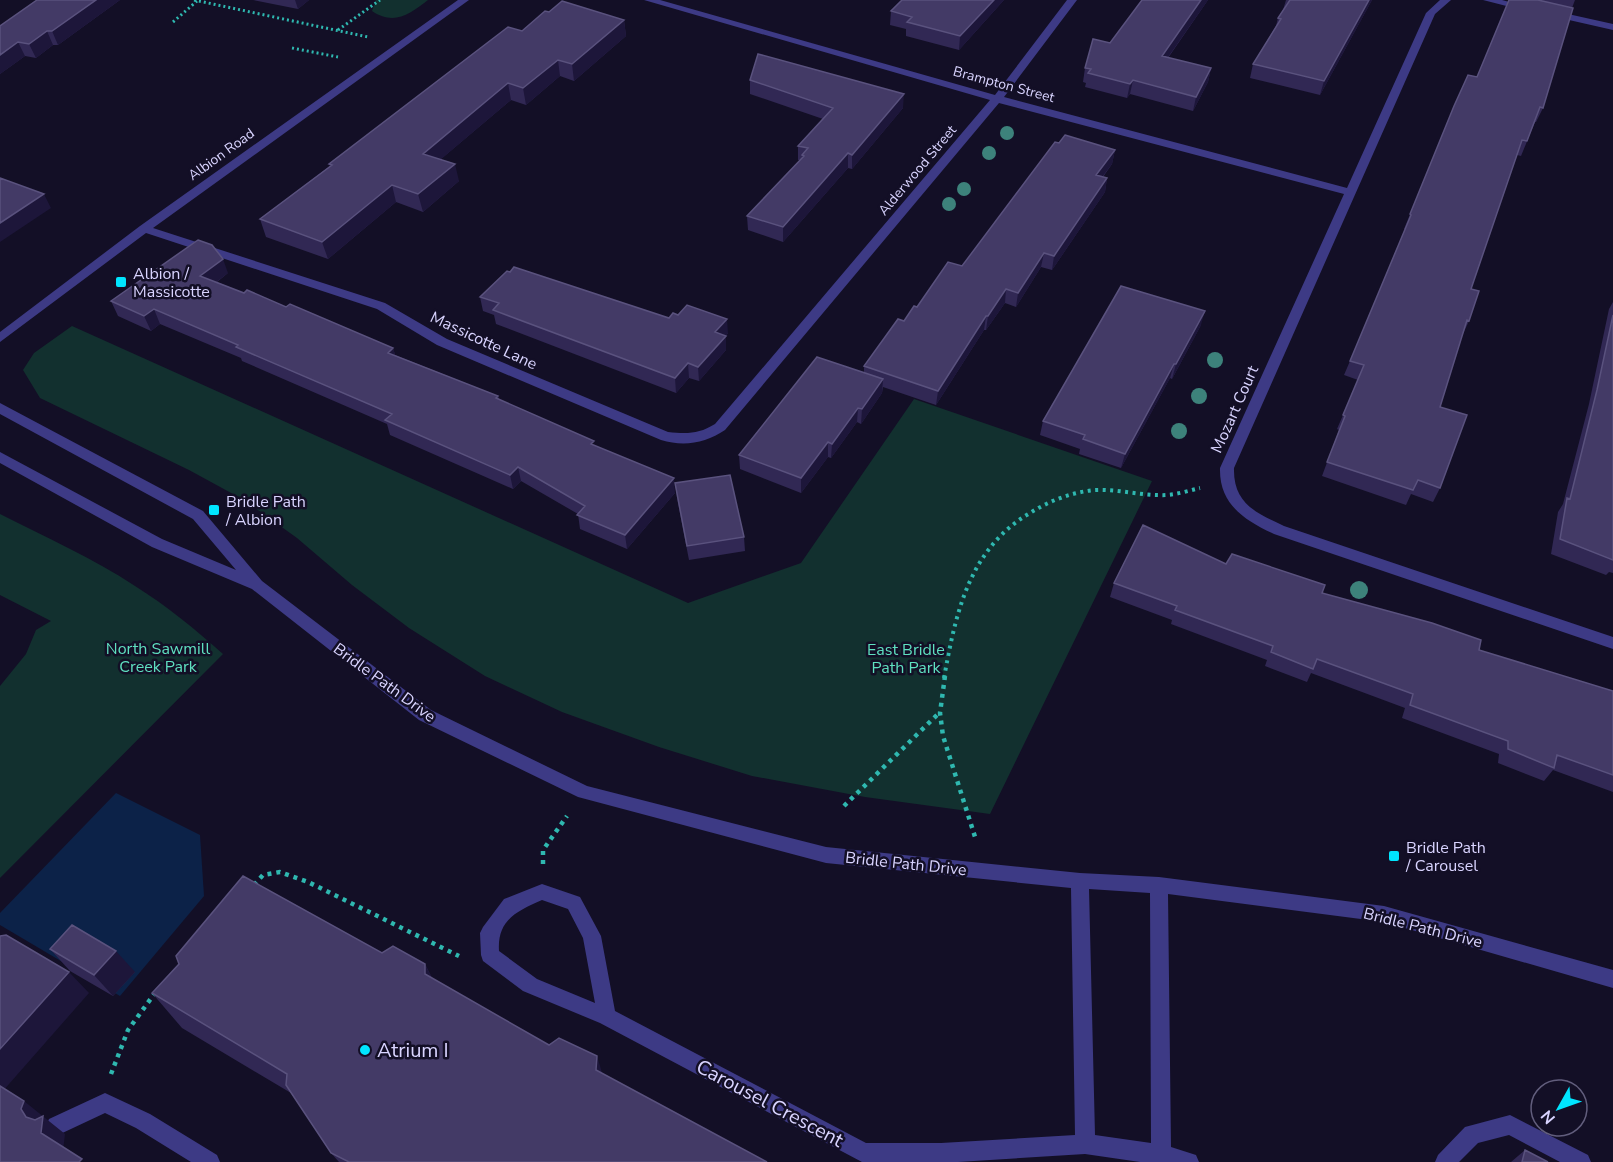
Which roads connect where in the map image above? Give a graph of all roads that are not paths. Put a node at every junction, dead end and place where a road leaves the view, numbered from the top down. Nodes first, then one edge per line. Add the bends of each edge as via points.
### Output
1 (464, 0) edge
2 (649, 0) edge
3 (1072, 0) edge
4 (1446, 0) edge
5 (1488, 0) edge
6 (1613, 27) edge
7 (997, 99) junction
8 (1352, 193) junction
9 (144, 229) junction
10 (0, 338) edge
11 (780, 356) joint
12 (0, 408) edge
13 (0, 457) edge
14 (257, 585) junction
15 (1613, 644) edge
16 (1080, 881) junction
17 (1159, 885) junction
18 (1613, 979) edge
19 (607, 1017) junction
20 (56, 1126) dead end
21 (1085, 1144) junction
22 (1161, 1155) junction
23 (939, 1157) edge
24 (210, 1162) edge
25 (1189, 1162) edge
26 (1445, 1162) edge
27 (1581, 1162) edge

1 - 9 street, Albion Road
2 - 7 street, Brampton Street
3 - 7 street, Alderwood Street
4 - 8 street, Mozart Court via 1431,13
5 - 6 street
7 - 8 street, Brampton Street
7 - 11 street, Alderwood Street
8 - 15 street, Mozart Court via 1227,468 1225,484 1236,503 1254,519 1279,530
9 - 10 street, Albion Road
9 - 11 street, Massicotte Lane via 381,306 442,342 666,437 708,436
12 - 14 street, Bridle Path Drive via 198,515
13 - 14 street, Bridle Path Drive via 157,543
14 - 16 street, Bridle Path Drive via 426,715 584,792 826,855
16 - 17 street, Bridle Path Drive
16 - 21 street
17 - 18 street, Bridle Path Drive via 1384,914
17 - 22 street
19 - 19 street, Carousel Crescent via 592,936 574,903 542,892 510,905 489,933 490,955 530,985
19 - 23 street, Carousel Crescent via 865,1153
20 - 24 street via 105,1103
21 - 22 street, Carousel Crescent
21 - 23 street, Carousel Crescent
22 - 25 street, Carousel Crescent
26 - 27 street via 1472,1134 1510,1125

